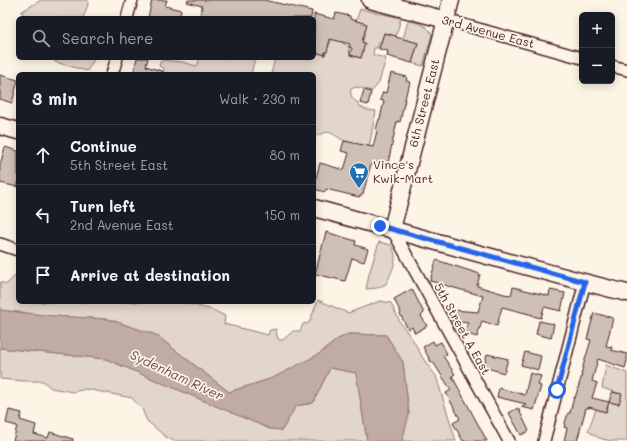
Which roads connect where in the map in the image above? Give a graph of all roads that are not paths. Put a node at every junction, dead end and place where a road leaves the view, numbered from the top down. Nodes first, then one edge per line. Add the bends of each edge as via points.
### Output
1 (132, 0) edge
2 (370, 0) edge
3 (451, 0) edge
4 (128, 16) edge
5 (446, 20) junction
6 (579, 57) edge
7 (116, 60) edge
8 (615, 67) edge
9 (627, 70) edge
10 (112, 72) edge
11 (0, 126) edge
12 (16, 130) edge
13 (316, 209) edge
14 (392, 229) junction
15 (0, 244) edge
16 (16, 249) edge
17 (585, 282) junction
18 (627, 293) edge
19 (509, 441) edge
20 (544, 441) edge

1 - 4 street
2 - 5 main road, 3rd Avenue East
3 - 5 main road, 6th Street East
5 - 6 street, 3rd Avenue East
5 - 14 main road, 6th Street East
7 - 10 street
8 - 9 street
11 - 12 main road
13 - 14 main road
14 - 17 main road
14 - 19 street, 5th Street A East
15 - 16 street
17 - 18 main road
17 - 20 street

